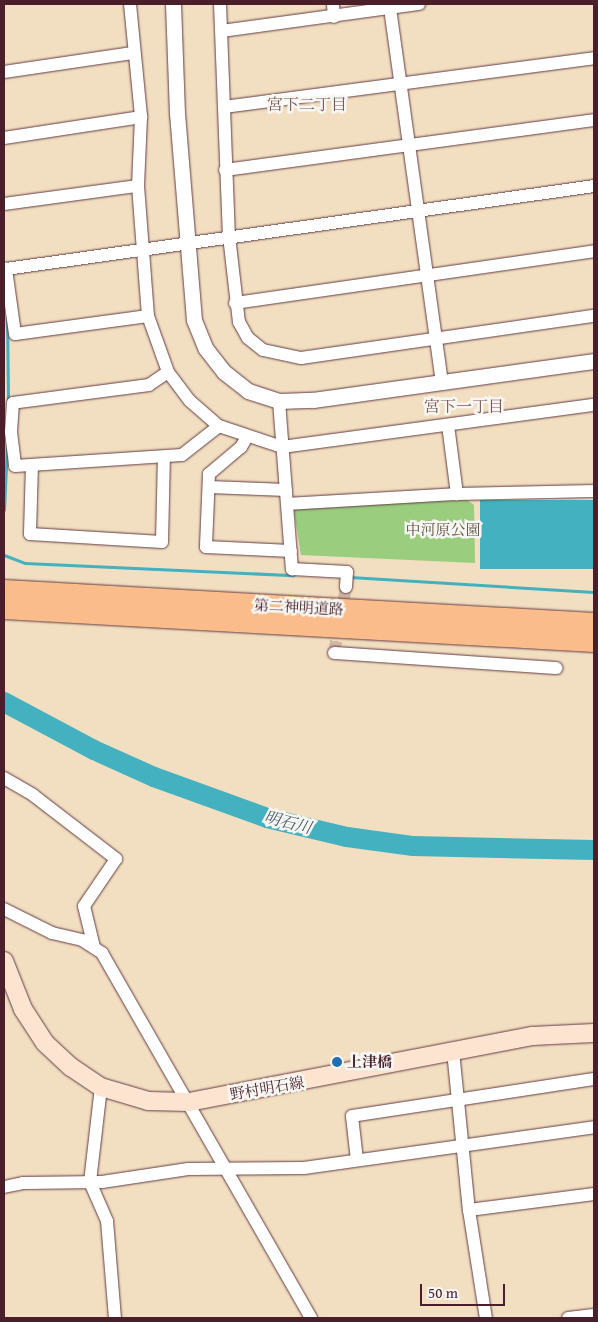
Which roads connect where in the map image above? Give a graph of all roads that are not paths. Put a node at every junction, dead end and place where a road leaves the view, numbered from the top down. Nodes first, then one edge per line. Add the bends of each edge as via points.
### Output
1 (130, 4) edge
2 (173, 4) edge
3 (220, 4) edge
4 (420, 4) edge
5 (390, 8) junction
6 (334, 10) edge
7 (222, 31) junction
8 (133, 53) junction
9 (594, 58) edge
10 (4, 72) edge
11 (400, 84) junction
12 (224, 107) junction
13 (141, 117) junction
14 (594, 120) edge
15 (4, 138) edge
16 (409, 145) junction
17 (225, 170) junction
18 (138, 186) junction
19 (594, 186) edge
20 (4, 204) edge
21 (418, 210) junction
22 (229, 236) junction
23 (187, 242) junction
24 (142, 248) junction
25 (594, 251) edge
26 (426, 275) junction
27 (235, 303) junction
28 (148, 316) junction
29 (594, 316) edge
30 (434, 338) junction
31 (594, 361) edge
32 (168, 372) junction
33 (442, 383) junction
34 (279, 401) junction
35 (594, 406) edge
36 (219, 426) junction
37 (448, 426) junction
38 (247, 437) junction
39 (282, 447) junction
40 (164, 456) junction
41 (32, 465) junction
42 (10, 467) edge
43 (209, 487) junction
44 (286, 490) junction
45 (594, 491) edge
46 (457, 494) junction
47 (288, 504) junction
48 (291, 550) junction
49 (346, 587) tunnel mouth
50 (20, 597) edge
51 (4, 608) edge
52 (594, 624) edge
53 (594, 641) edge
54 (334, 653) dead end
55 (556, 668) dead end
56 (4, 778) edge
57 (4, 909) edge
58 (94, 947) junction
59 (4, 961) edge
60 (594, 1033) edge
61 (453, 1051) junction
62 (594, 1079) edge
63 (101, 1087) junction
64 (459, 1100) junction
65 (189, 1102) junction
66 (594, 1127) edge
67 (463, 1145) junction
68 (357, 1160) junction
69 (224, 1168) junction
70 (90, 1182) junction
71 (4, 1187) edge
72 (594, 1194) edge
73 (469, 1210) junction
74 (115, 1318) edge
75 (311, 1318) edge
76 (486, 1318) edge

1 - 8 street
2 - 23 street
3 - 7 street
4 - 5 street
5 - 6 street
5 - 11 street
6 - 7 street
7 - 12 street
8 - 10 street
8 - 13 street
9 - 11 street
11 - 12 street
11 - 16 street
12 - 17 street
13 - 15 street
13 - 18 street
14 - 16 street
16 - 17 street
16 - 21 street
17 - 22 street
18 - 20 street
18 - 24 street
19 - 21 street
21 - 22 street
21 - 26 street
22 - 23 street
22 - 27 street
23 - 24 street
23 - 34 street via 194,320 206,349 224,372 248,391
24 - 28 street
24 - 28 street via 6,269 15,334
25 - 26 street
26 - 27 street
26 - 30 street
27 - 30 street via 239,322 248,338 263,350 279,356 301,358
28 - 32 street
29 - 30 street
30 - 33 street
31 - 33 street
32 - 36 street via 190,401
32 - 42 street via 149,386 13,403
33 - 34 street via 313,400
34 - 39 street
35 - 37 street
36 - 38 street
36 - 40 street via 182,455
37 - 39 street
37 - 46 street
38 - 39 street
38 - 43 street via 241,447 209,474
39 - 44 street
40 - 41 street
40 - 41 street via 162,542 30,534
41 - 42 street
43 - 44 street
43 - 48 street via 206,547
44 - 47 street
45 - 46 street
46 - 47 street
47 - 48 street
48 - 49 street via 292,569 347,572
50 - 51 highway, 第二神明道路
50 - 52 highway, 第二神明道路
50 - 53 highway, 第二神明道路
54 - 55 street
56 - 58 street via 33,795 116,859 84,906
57 - 58 street via 52,933 82,940
58 - 65 street via 102,953
59 - 63 main road, 野村明石線 via 23,1009 45,1043 71,1067
60 - 61 main road, 野村明石線 via 533,1036
61 - 64 street
61 - 65 main road, 野村明石線
62 - 64 street
63 - 65 main road, 野村明石線 via 148,1101
63 - 70 street
64 - 67 street
64 - 68 street via 352,1116
65 - 69 street
66 - 67 street
67 - 68 street
67 - 73 street
68 - 69 street via 304,1168
69 - 70 street via 188,1169
69 - 75 street
70 - 71 street via 23,1183
70 - 74 street via 107,1221
72 - 73 street
73 - 76 street

